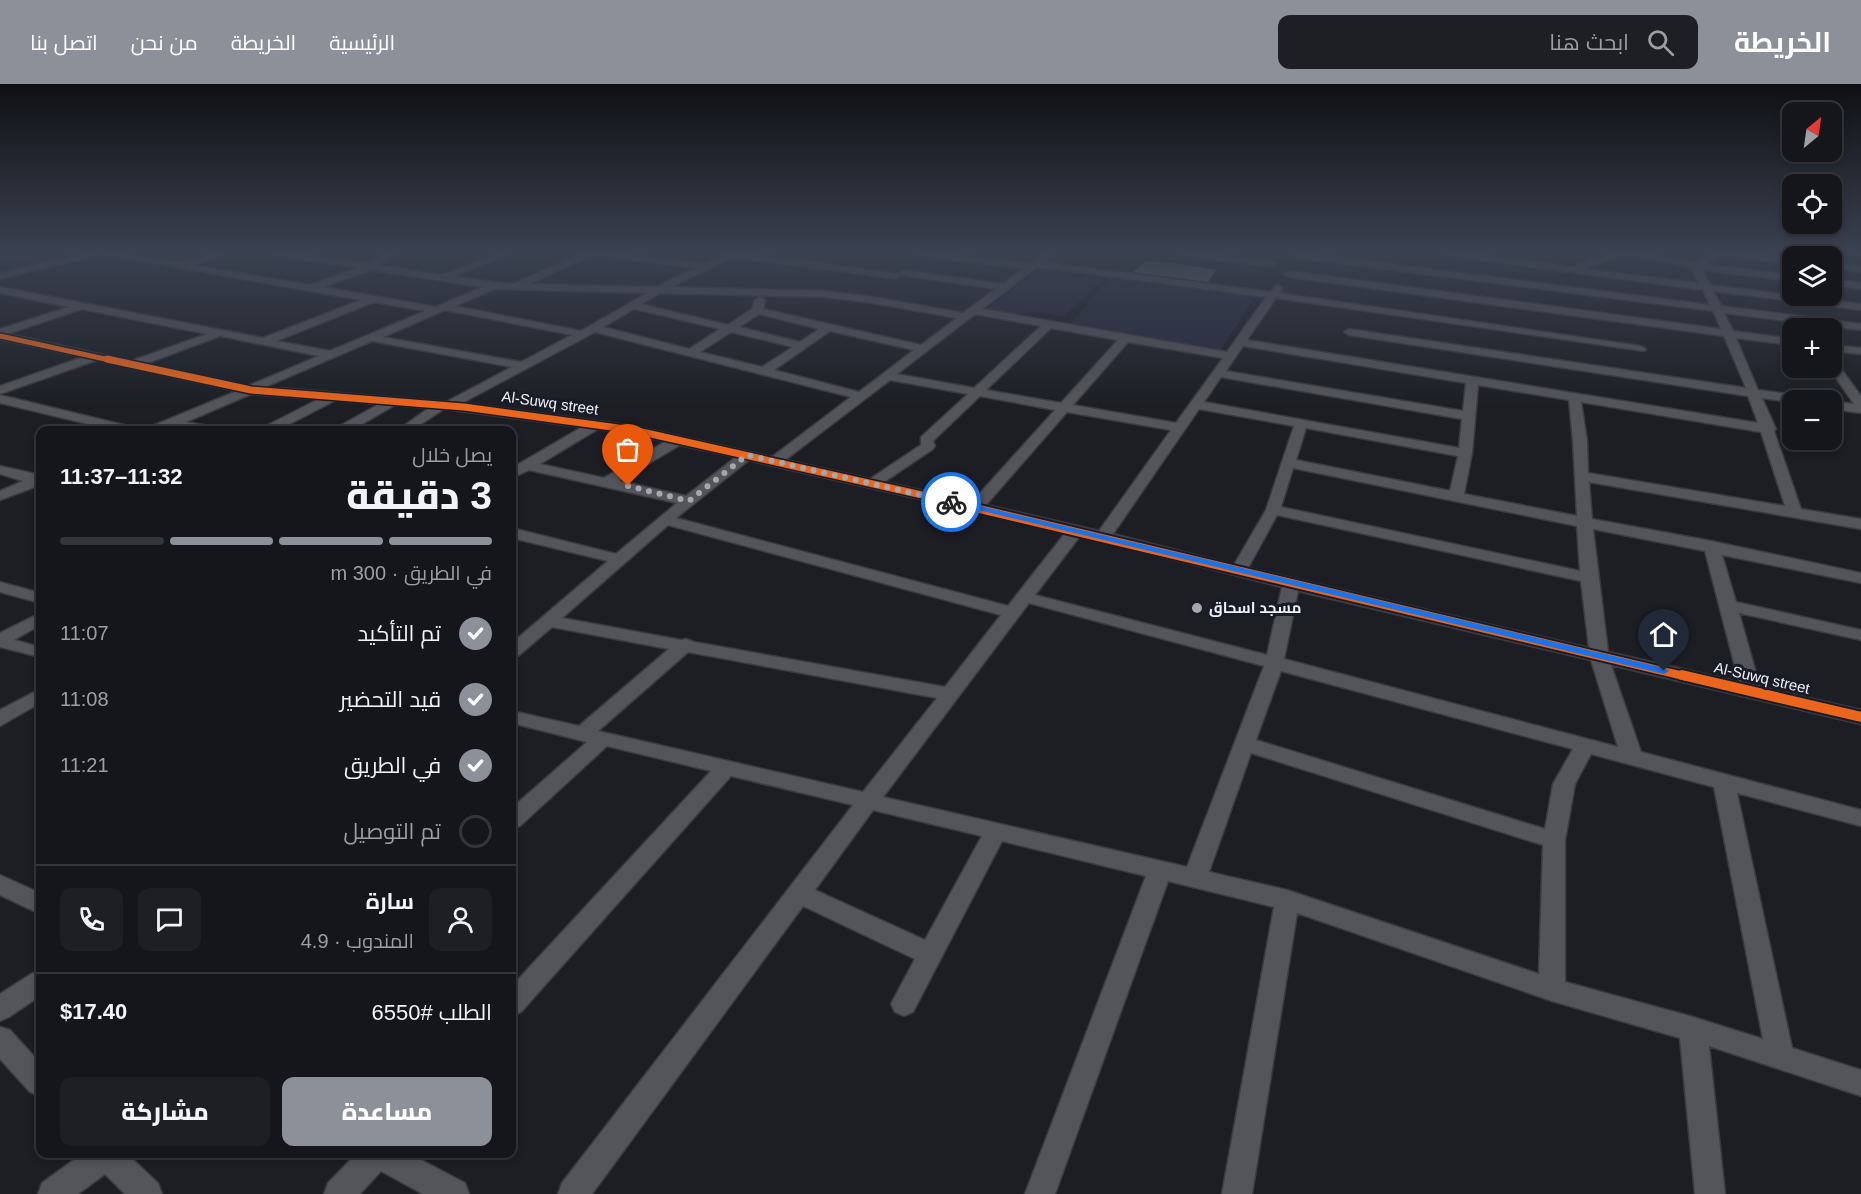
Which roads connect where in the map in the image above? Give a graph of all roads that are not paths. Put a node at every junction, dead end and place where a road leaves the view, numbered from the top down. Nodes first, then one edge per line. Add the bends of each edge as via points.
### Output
1 (71, 304) edge
2 (360, 304) edge
3 (405, 304) edge
4 (452, 304) edge
5 (638, 304) edge
6 (759, 304) edge
7 (900, 304) edge
8 (983, 304) edge
9 (1266, 304) edge
10 (1291, 304) edge
11 (1379, 304) edge
12 (1475, 304) edge
13 (1508, 304) edge
14 (1675, 304) edge
15 (1713, 304) edge
16 (1837, 304) edge
17 (1847, 305) joint
18 (82, 306) junction
19 (635, 306) junction
20 (1861, 306) edge
21 (440, 309) junction
22 (1715, 309) junction
23 (757, 310) junction
24 (969, 314) junction
25 (1419, 317) junction
26 (1635, 321) junction
27 (1049, 324) junction
28 (829, 327) junction
29 (1861, 327) edge
30 (594, 328) junction
31 (728, 328) junction
32 (219, 333) junction
33 (1349, 333) junction
34 (0, 334) edge
35 (581, 334) junction
36 (1729, 334) junction
37 (1126, 337) junction
38 (372, 338) junction
39 (1782, 341) edge
40 (263, 342) junction
41 (1238, 342) junction
42 (800, 345) junction
43 (922, 349) junction
44 (1842, 349) edge
45 (1861, 351) edge
46 (692, 352) junction
47 (332, 355) junction
48 (96, 356) junction
49 (1229, 356) junction
50 (1642, 363) junction
51 (133, 364) junction
52 (520, 366) junction
53 (1494, 369) junction
54 (766, 370) junction
55 (1218, 373) junction
56 (1842, 375) edge
57 (887, 376) junction
58 (1842, 377) edge
59 (1855, 378) dead end
60 (1472, 381) junction
61 (0, 390) edge
62 (251, 390) junction
63 (974, 392) junction
64 (1755, 393) junction
65 (337, 395) junction
66 (861, 396) junction
67 (1782, 397) edge
68 (1575, 398) junction
69 (0, 399) edge
70 (393, 401) junction
71 (1197, 405) junction
72 (445, 406) junction
73 (1842, 406) edge
74 (1861, 407) edge
75 (1061, 408) junction
76 (1468, 416) junction
77 (173, 423) junction
78 (597, 424) junction
79 (1300, 424) junction
80 (111, 426) edge
81 (165, 426) edge
82 (188, 426) edge
83 (278, 426) edge
84 (350, 426) edge
85 (411, 426) edge
86 (1180, 428) junction
87 (1768, 429) junction
88 (678, 440) junction
89 (1465, 453) junction
90 (747, 455) junction
91 (774, 462) junction
92 (1288, 463) junction
93 (527, 465) junction
94 (0, 470) edge
95 (516, 472) edge
96 (1581, 476) junction
97 (36, 479) edge
98 (36, 482) edge
99 (607, 482) junction
100 (872, 484) junction
101 (0, 496) edge
102 (1456, 496) junction
103 (689, 501) junction
104 (976, 507) junction
105 (1274, 510) junction
106 (1794, 511) junction
107 (665, 520) junction
108 (1584, 521) junction
109 (1861, 524) edge
110 (1076, 530) junction
111 (516, 534) edge
112 (1103, 537) junction
113 (1711, 546) junction
114 (619, 559) junction
115 (1239, 570) junction
116 (1589, 578) junction
117 (1861, 578) edge
118 (1291, 584) junction
119 (0, 587) edge
120 (36, 597) edge
121 (1025, 597) junction
122 (1728, 605) junction
123 (1012, 613) junction
124 (36, 620) edge
125 (547, 621) junction
126 (1861, 635) edge
127 (0, 641) edge
128 (686, 644) junction
129 (516, 648) edge
130 (36, 651) edge
131 (1599, 656) junction
132 (1274, 663) junction
133 (1751, 690) junction
134 (950, 694) junction
135 (36, 701) edge
136 (2, 716) edge
137 (1861, 717) edge
138 (516, 718) edge
139 (594, 735) junction
140 (1244, 743) junction
141 (1585, 746) junction
142 (1632, 757) junction
143 (727, 766) junction
144 (1724, 782) junction
145 (868, 800) junction
146 (516, 816) edge
147 (1861, 818) edge
148 (997, 830) junction
149 (1554, 840) junction
150 (1160, 870) junction
151 (1195, 877) junction
152 (0, 884) edge
153 (799, 893) junction
154 (1287, 900) junction
155 (36, 902) edge
156 (930, 954) junction
157 (36, 985) edge
158 (1552, 990) junction
159 (516, 1000) edge
160 (904, 1005) dead end
161 (0, 1009) edge
162 (1693, 1029) junction
163 (0, 1039) edge
164 (1780, 1057) junction
165 (36, 1079) edge
166 (1861, 1083) edge
167 (101, 1158) edge
168 (110, 1158) edge
169 (374, 1158) edge
170 (386, 1158) edge
171 (53, 1194) edge
172 (147, 1194) edge
173 (339, 1194) edge
174 (454, 1194) edge
175 (573, 1194) edge
176 (1040, 1194) edge
177 (1237, 1194) edge
178 (1710, 1194) edge

1 - 18 street
2 - 40 street
3 - 21 street
4 - 21 street
5 - 19 street
6 - 23 street
7 - 24 street
8 - 24 street
9 - 41 street
10 - 33 street
11 - 25 street
12 - 25 street
13 - 26 street
14 - 22 street
15 - 22 street
16 - 17 street
17 - 20 street
18 - 32 street
18 - 34 street
19 - 30 street
19 - 31 street
21 - 35 street
21 - 38 street
22 - 29 street
22 - 36 street
23 - 28 street
23 - 31 street
24 - 27 street
24 - 43 street
25 - 33 street
25 - 33 street
25 - 50 street
25 - 53 street
26 - 36 street
26 - 50 street
27 - 37 street
27 - 63 street
28 - 42 street
28 - 43 street
30 - 35 street
30 - 46 street
31 - 42 street
31 - 46 street
32 - 40 street
32 - 51 street
33 - 41 street
33 - 60 street
34 - 48 street, Al-Suwq street
35 - 52 street
36 - 39 street
36 - 64 street
37 - 49 street
37 - 75 street
38 - 47 street
38 - 52 street
40 - 47 street
41 - 49 street
42 - 54 street
43 - 57 street
44 - 45 street
46 - 54 street
47 - 62 street
48 - 51 street, Al-Suwq street
48 - 61 street
49 - 55 street
50 - 53 street
50 - 64 street
51 - 62 street, Al-Suwq street
52 - 72 street
53 - 60 street
53 - 68 street
54 - 66 street
55 - 71 street
55 - 76 street
56 - 59 street
57 - 63 street
57 - 66 street
58 - 74 street
60 - 76 street
62 - 65 street, Al-Suwq street
62 - 77 street
63 - 75 street
63 - 100 street via 926,440 928,446
64 - 67 street
64 - 87 street
65 - 70 street, Al-Suwq street
65 - 83 street
66 - 91 street
68 - 87 street
68 - 96 street
69 - 80 street
70 - 72 street, Al-Suwq street
70 - 84 street
71 - 79 street
71 - 86 street
72 - 78 street, Al-Suwq street
72 - 85 street
73 - 74 street
75 - 86 street
75 - 104 street
76 - 89 street
77 - 81 street
77 - 82 street
78 - 88 street, Al-Suwq street
78 - 93 street
79 - 89 street
79 - 92 street
86 - 112 street
87 - 106 street
88 - 90 street, Al-Suwq street
88 - 99 street
89 - 102 street
90 - 91 street, Al-Suwq street
90 - 103 street
91 - 100 street, Al-Suwq street
92 - 102 street
92 - 105 street
93 - 95 street
93 - 99 street
94 - 97 street
96 - 106 street
96 - 108 street
98 - 101 street
99 - 103 street
100 - 104 street, Al-Suwq street
102 - 108 street
103 - 107 street
104 - 110 street, Al-Suwq street
105 - 115 street
105 - 116 street
106 - 109 street
107 - 114 street
107 - 123 street
108 - 113 street
108 - 116 street
110 - 112 street, Al-Suwq street
110 - 121 street
111 - 114 street
112 - 115 street, Al-Suwq street
113 - 117 street
113 - 122 street
114 - 125 street
115 - 118 street, Al-Suwq street
116 - 131 street
118 - 131 street, Al-Suwq street
118 - 132 street
119 - 120 street
121 - 123 street
121 - 132 street
122 - 126 street
122 - 133 street
123 - 134 street
124 - 127 street
125 - 128 street
125 - 129 street
127 - 130 street
128 - 134 street
128 - 139 street
131 - 133 street, Al-Suwq street
131 - 142 street
132 - 140 street
132 - 141 street
133 - 137 street, Al-Suwq street
134 - 145 street
135 - 136 street
138 - 139 street
139 - 143 street
139 - 146 street
140 - 149 street
140 - 151 street
141 - 142 street
141 - 149 street via 1564,784
142 - 144 street
143 - 145 street
143 - 159 street
144 - 147 street
144 - 164 street
145 - 148 street
145 - 153 street
148 - 150 street
148 - 156 street
149 - 158 street
150 - 151 street
150 - 176 street
151 - 154 street
152 - 155 street
153 - 156 street
153 - 175 street
154 - 158 street
154 - 177 street
156 - 160 street
157 - 161 street
158 - 162 street
162 - 164 street
162 - 178 street
163 - 165 street
164 - 166 street
167 - 171 street
168 - 172 street
169 - 173 street
170 - 174 street

